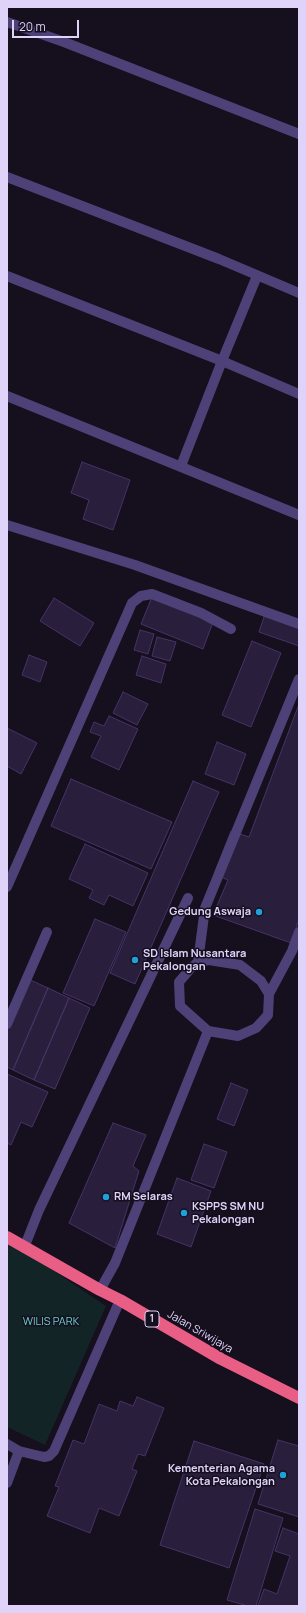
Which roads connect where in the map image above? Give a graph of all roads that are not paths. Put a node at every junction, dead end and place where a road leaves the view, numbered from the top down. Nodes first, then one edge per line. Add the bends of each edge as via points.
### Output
1 (7, 22) edge
2 (299, 134) edge
3 (7, 177) edge
4 (7, 276) edge
5 (257, 276) junction
6 (299, 293) edge
7 (222, 361) junction
8 (299, 394) edge
9 (7, 396) edge
10 (181, 466) junction
11 (299, 515) edge
12 (7, 525) edge
13 (299, 624) edge
14 (231, 629) dead end
15 (299, 679) edge
16 (7, 887) edge
17 (188, 898) dead end
18 (47, 932) dead end
19 (299, 932) edge
20 (198, 962) junction
21 (269, 994) junction
22 (7, 1024) edge
23 (208, 1031) junction
24 (7, 1237) edge
25 (24, 1248) junction
26 (100, 1290) junction
27 (120, 1300) junction
28 (299, 1398) edge
29 (7, 1444) edge
30 (19, 1450) junction
31 (7, 1482) edge

1 - 2 street
3 - 5 street
4 - 7 street
5 - 6 street
5 - 7 street
7 - 8 street
7 - 10 street
9 - 10 street
10 - 11 street
12 - 13 street via 135,565
14 - 16 street via 201,613 152,594 141,596 132,603
15 - 20 street via 205,908
17 - 25 street via 39,1210
18 - 22 street
19 - 21 street
20 - 21 street via 209,960 240,966 261,981
20 - 23 street via 179,982 180,1006
21 - 23 street via 268,1015 256,1028 238,1036
23 - 26 street via 115,1262
24 - 25 highway, Jalan Sriwijaya / 1
25 - 26 highway, Jalan Sriwijaya / 1
26 - 27 highway, Jalan Sriwijaya / 1
27 - 28 highway, Jalan Sriwijaya / 1 via 221,1359
27 - 30 street via 54,1450 49,1456 44,1456
29 - 30 street
30 - 31 street

